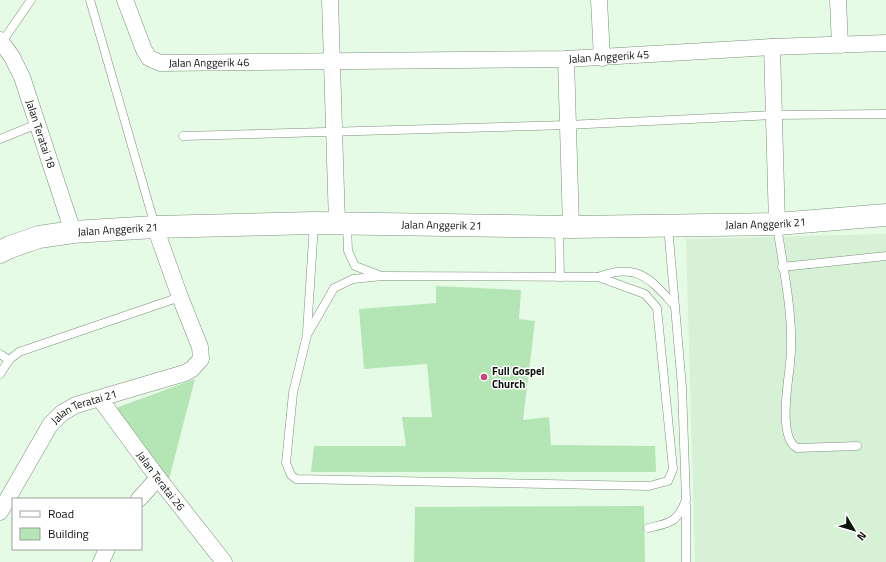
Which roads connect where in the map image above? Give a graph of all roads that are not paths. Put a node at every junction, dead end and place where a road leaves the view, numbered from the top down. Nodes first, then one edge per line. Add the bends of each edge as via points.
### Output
1 (31, 0) edge
2 (90, 0) edge
3 (125, 0) edge
4 (330, 0) edge
5 (599, 0) edge
6 (838, 0) edge
7 (1, 41) edge
8 (886, 43) edge
9 (840, 45) junction
10 (772, 47) junction
11 (602, 58) junction
12 (566, 59) junction
13 (6, 60) edge
14 (332, 60) junction
15 (886, 114) edge
16 (774, 115) junction
17 (38, 124) junction
18 (568, 125) junction
19 (335, 132) junction
20 (183, 136) dead end
21 (0, 139) edge
22 (886, 215) edge
23 (314, 223) junction
24 (342, 224) junction
25 (777, 224) junction
26 (668, 225) junction
27 (155, 227) junction
28 (564, 227) junction
29 (74, 232) junction
30 (0, 252) edge
31 (886, 256) edge
32 (782, 267) junction
33 (382, 276) junction
34 (560, 277) junction
35 (598, 277) junction
36 (180, 297) junction
37 (675, 306) junction
38 (307, 335) junction
39 (0, 354) edge
40 (9, 360) junction
41 (0, 374) edge
42 (100, 399) junction
43 (857, 446) dead end
44 (158, 478) junction
45 (140, 498) edge
46 (686, 500) junction
47 (0, 512) edge
48 (648, 528) dead end
49 (107, 550) edge
50 (101, 562) edge
51 (224, 562) edge
52 (686, 562) edge

1 - 7 lane
2 - 27 lane
3 - 14 street, Jalan Anggerik 46 via 144,50 149,58 156,62
4 - 14 street
5 - 11 street
6 - 9 street
7 - 13 street, Jalan Teratai 18
8 - 9 street, Jalan Anggerik 45
9 - 10 street, Jalan Anggerik 45
10 - 11 street, Jalan Anggerik 45
10 - 16 street
11 - 12 street, Jalan Anggerik 45
12 - 14 street, Jalan Anggerik 45
12 - 18 street
13 - 17 street, Jalan Teratai 18 via 22,77
14 - 19 street
15 - 16 lane
16 - 18 lane
16 - 25 street
17 - 21 lane
17 - 29 street, Jalan Teratai 18
18 - 19 lane
18 - 28 street
19 - 20 lane
19 - 24 street
22 - 25 street, Jalan Anggerik 21
23 - 24 street, Jalan Anggerik 21
23 - 27 street, Jalan Anggerik 21
23 - 38 lane
24 - 28 street, Jalan Anggerik 21
24 - 33 lane via 348,251 355,266
25 - 26 street, Jalan Anggerik 21
25 - 32 lane
26 - 28 street, Jalan Anggerik 21
26 - 37 lane
27 - 29 street, Jalan Anggerik 21
27 - 36 street
28 - 34 lane
29 - 30 street, Jalan Anggerik 21 via 39,237
31 - 32 lane
32 - 43 lane via 793,341 786,406 788,440 797,448
33 - 34 lane
33 - 38 lane via 353,279 334,288
34 - 35 lane
35 - 37 lane via 612,272 632,272 648,278
35 - 38 lane via 645,294 657,308 673,469 668,481 649,486 296,479 291,475 286,463 293,393
36 - 40 lane via 19,352
36 - 42 street, Jalan Teratai 21 via 200,347 201,359 192,369
37 - 46 lane via 682,387
39 - 40 lane
40 - 41 lane
42 - 44 street, Jalan Teratai 26
42 - 47 street, Jalan Teratai 21 via 68,409 50,425
44 - 45 street
44 - 51 street, Jalan Teratai 26
46 - 48 lane via 681,513 671,523
46 - 52 lane
49 - 50 street

